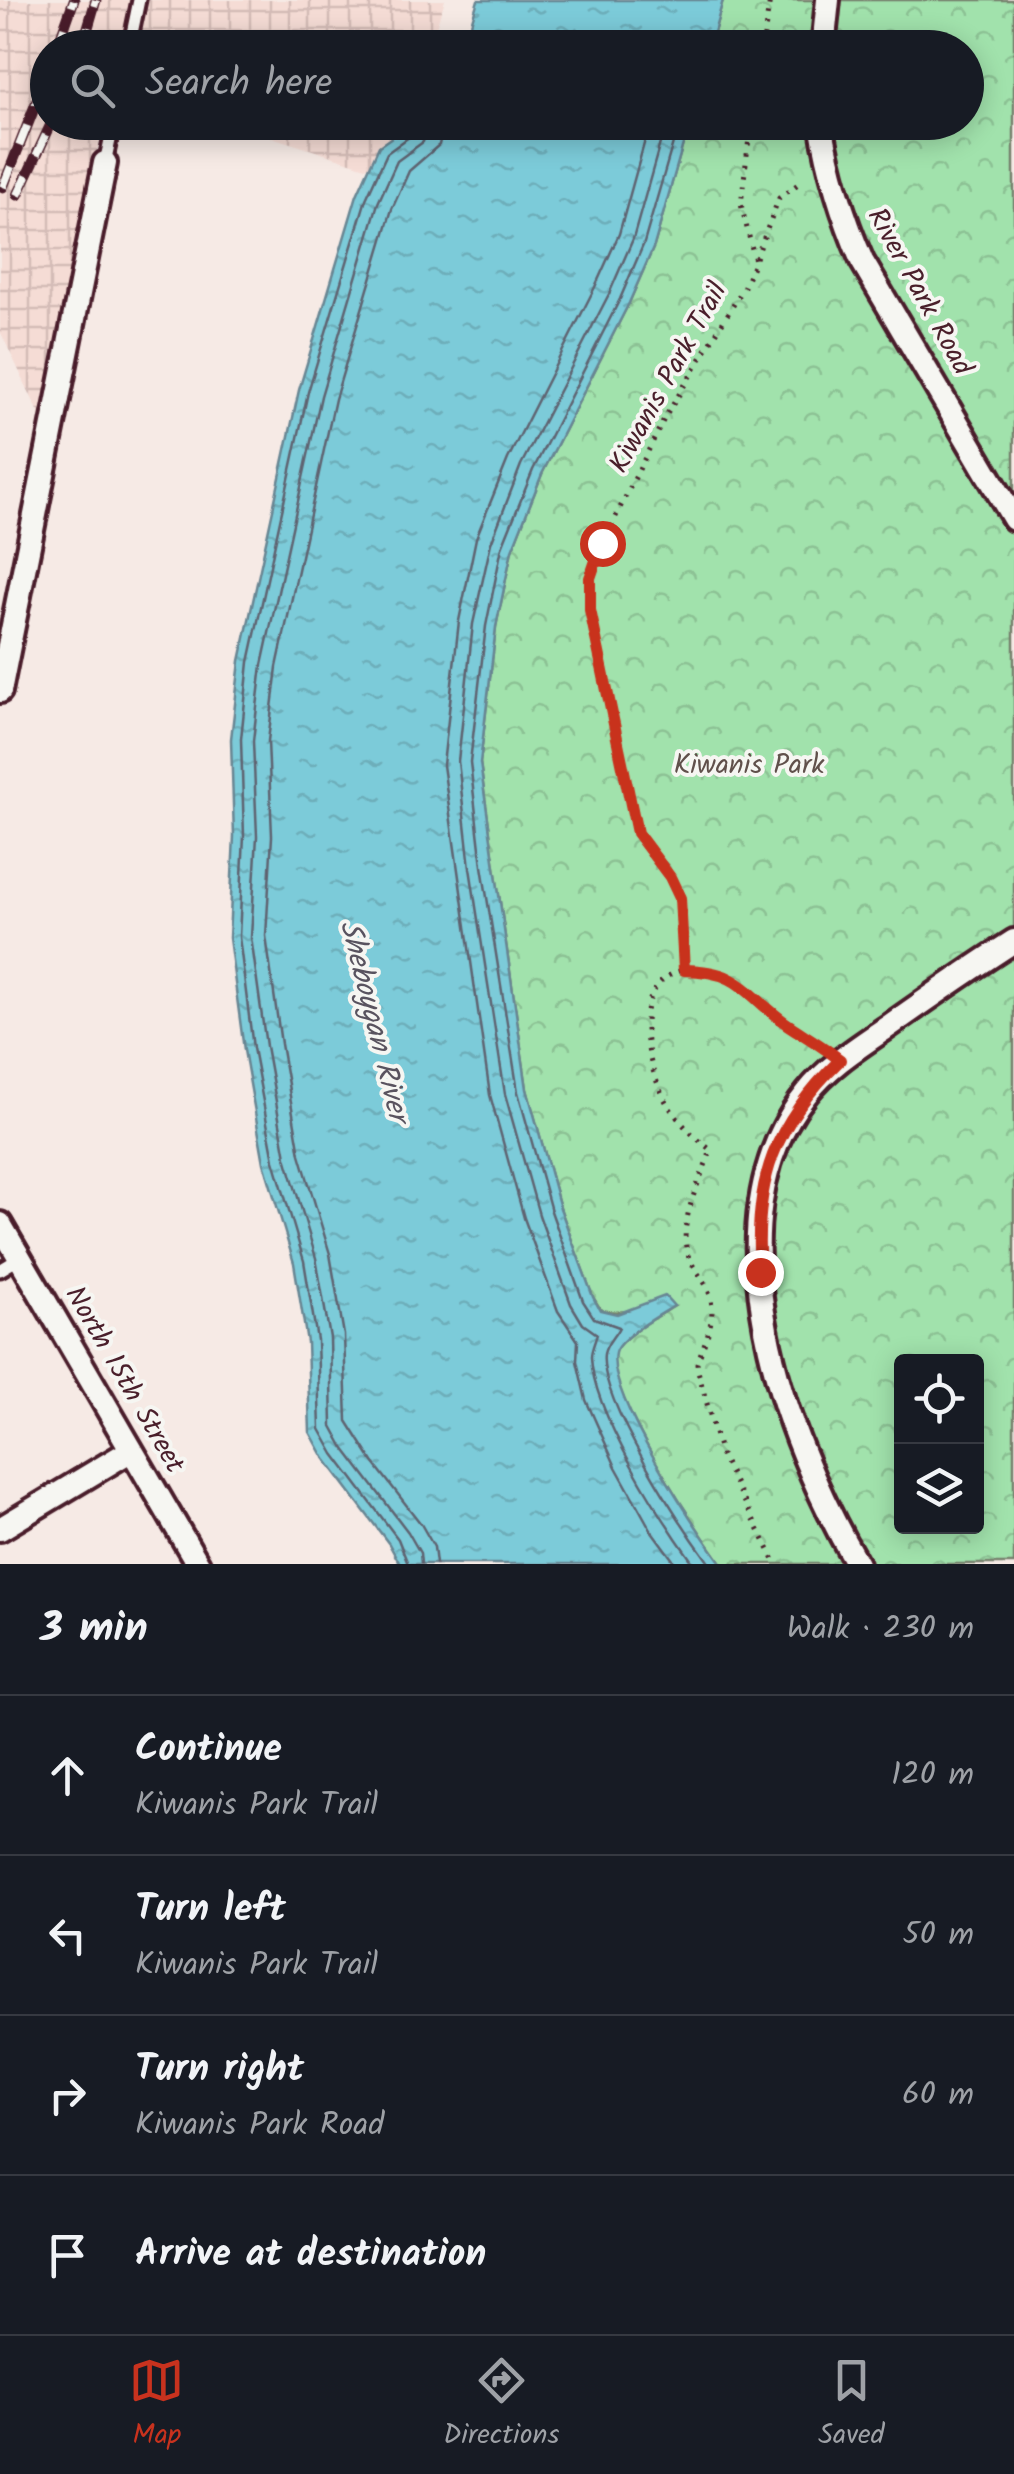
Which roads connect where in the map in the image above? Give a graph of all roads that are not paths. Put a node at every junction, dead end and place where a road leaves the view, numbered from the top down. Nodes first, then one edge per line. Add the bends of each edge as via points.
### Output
1 (139, 0) edge
2 (828, 0) edge
3 (133, 30) edge
4 (825, 30) edge
5 (110, 140) edge
6 (824, 140) edge
7 (105, 164) joint
8 (1014, 519) edge
9 (0, 691) edge
10 (1014, 940) edge
11 (0, 1224) edge
12 (10, 1264) edge
13 (130, 1451) junction
14 (0, 1529) edge
15 (198, 1564) edge
16 (857, 1564) edge

1 - 3 lane
2 - 4 street
5 - 7 lane
6 - 8 street, River Park Road via 843,218 862,261
7 - 9 street
10 - 16 street via 840,1060 807,1092 778,1140 762,1194 762,1303 792,1422
11 - 12 street, North 15th Street
12 - 13 street, North 15th Street
13 - 14 street
13 - 15 street, North 15th Street

